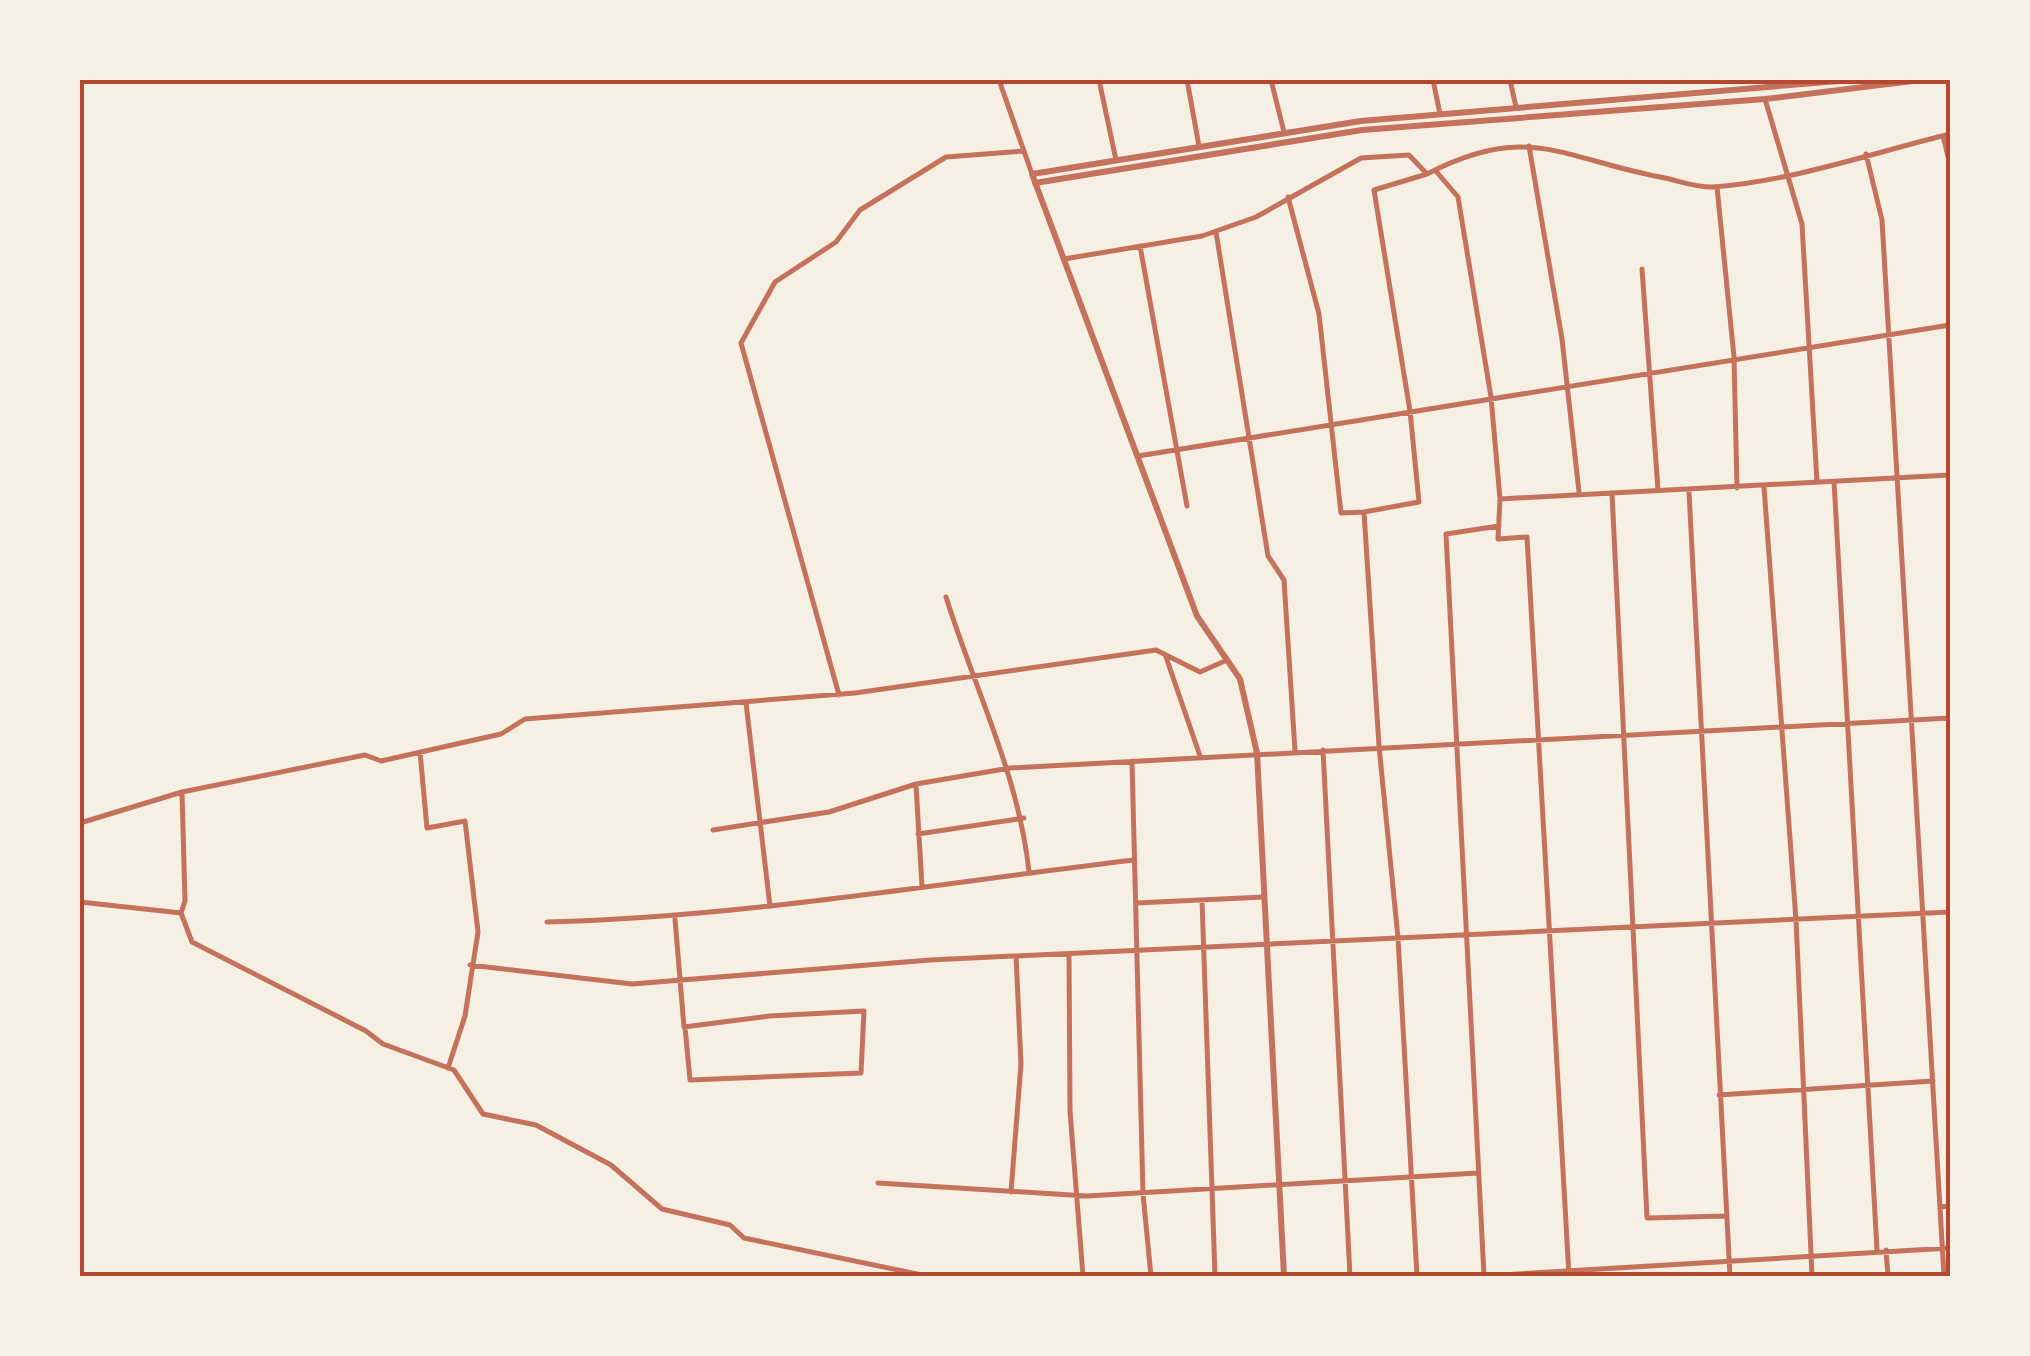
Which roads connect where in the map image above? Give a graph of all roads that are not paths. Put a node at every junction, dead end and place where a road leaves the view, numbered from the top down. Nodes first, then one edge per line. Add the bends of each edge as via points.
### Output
1 (999, 80) edge
2 (1099, 80) edge
3 (1187, 80) edge
4 (1271, 80) edge
5 (1433, 80) edge
6 (1510, 80) edge
7 (1754, 80) edge
8 (1850, 80) edge
9 (1921, 80) edge
10 (1757, 90) junction
11 (1765, 98) junction
12 (1516, 107) junction
13 (1440, 114) junction
14 (1284, 132) junction
15 (1946, 135) edge
16 (1198, 146) junction
17 (1528, 146) junction
18 (1024, 151) junction
19 (1866, 154) junction
20 (1116, 160) junction
21 (1950, 165) edge
22 (1435, 170) junction
23 (1032, 174) junction
24 (1427, 174) junction
25 (1789, 177) junction
26 (1035, 183) junction
27 (1717, 186) junction
28 (1288, 197) junction
29 (1216, 232) junction
30 (1140, 246) junction
31 (1064, 259) junction
32 (1642, 268) dead end
33 (1950, 325) edge
34 (1890, 334) junction
35 (1811, 346) junction
36 (1734, 357) junction
37 (1649, 371) junction
38 (1567, 385) junction
39 (1491, 397) junction
40 (1410, 411) junction
41 (1331, 424) junction
42 (1252, 437) junction
43 (1177, 450) junction
44 (1138, 456) junction
45 (1950, 475) edge
46 (1898, 478) junction
47 (1834, 481) junction
48 (1817, 482) junction
49 (1764, 486) junction
50 (1737, 488) junction
51 (1658, 490) junction
52 (1579, 492) junction
53 (1689, 492) junction
54 (1612, 493) junction
55 (1500, 499) junction
56 (1187, 506) dead end
57 (1364, 512) junction
58 (1499, 526) junction
59 (946, 597) dead end
60 (1165, 654) junction
61 (1228, 660) junction
62 (972, 680) junction
63 (839, 694) junction
64 (746, 703) junction
65 (1950, 718) edge
66 (1912, 720) junction
67 (1848, 723) junction
68 (1782, 728) junction
69 (1701, 732) junction
70 (1625, 737) junction
71 (1537, 740) junction
72 (1454, 742) junction
73 (1379, 746) junction
74 (1324, 749) junction
75 (420, 751) junction
76 (1295, 751) junction
77 (1257, 753) junction
78 (1200, 756) junction
79 (1132, 761) junction
80 (1010, 768) junction
81 (916, 784) junction
82 (182, 792) junction
83 (1024, 818) junction
84 (80, 823) edge
85 (762, 823) junction
86 (713, 830) dead end
87 (918, 834) junction
88 (1134, 860) junction
89 (1030, 872) junction
90 (922, 886) junction
91 (1264, 897) junction
92 (1202, 900) junction
93 (80, 902) edge
94 (1136, 903) junction
95 (770, 906) junction
96 (1950, 912) edge
97 (1924, 913) junction
98 (180, 914) junction
99 (1858, 916) junction
100 (675, 919) junction
101 (1796, 920) junction
102 (547, 922) dead end
103 (1712, 923) junction
104 (1634, 928) junction
105 (1551, 931) junction
106 (1464, 936) junction
107 (1398, 938) junction
108 (1332, 941) junction
109 (1266, 944) junction
110 (1202, 947) junction
111 (1136, 951) junction
112 (1068, 954) junction
113 (1016, 956) junction
114 (470, 966) junction
115 (677, 980) junction
116 (685, 1027) junction
117 (448, 1068) junction
118 (1933, 1082) junction
119 (1867, 1083) junction
120 (1803, 1089) junction
121 (1719, 1095) junction
122 (1478, 1173) junction
123 (1410, 1177) junction
124 (1344, 1182) junction
125 (878, 1184) dead end
126 (1282, 1187) junction
127 (1210, 1190) junction
128 (1011, 1192) junction
129 (1143, 1194) junction
130 (1074, 1196) junction
131 (1940, 1206) junction
132 (1950, 1206) edge
133 (1726, 1216) junction
134 (1946, 1248) edge
135 (1876, 1250) junction
136 (1886, 1250) junction
137 (1811, 1253) junction
138 (1729, 1258) junction
139 (1650, 1265) junction
140 (1569, 1273) edge
141 (927, 1276) edge
142 (1083, 1276) edge
143 (1151, 1276) edge
144 (1216, 1276) edge
145 (1284, 1276) edge
146 (1350, 1276) edge
147 (1416, 1276) edge
148 (1484, 1276) edge
149 (1651, 1276) edge
150 (1730, 1276) edge
151 (1812, 1276) edge
152 (1888, 1276) edge
153 (1944, 1276) edge

1 - 18 street
2 - 20 street
3 - 16 street
4 - 14 street
5 - 13 street
6 - 12 street
7 - 10 street
8 - 10 street
9 - 11 street
10 - 12 street
11 - 25 street
11 - 26 street via 1362,130
12 - 13 street
13 - 14 street
14 - 16 street
15 - 19 street
15 - 21 street
16 - 20 street
17 - 22 street via 1470,152
17 - 27 street
17 - 38 street
18 - 23 street
18 - 63 street via 946,157 860,210 836,242 775,282 742,343
19 - 25 street
19 - 34 street via 1882,220
20 - 23 street
22 - 24 street
22 - 39 street via 1458,197
23 - 26 street
24 - 28 street via 1409,155 1360,158
24 - 40 street via 1374,190
25 - 27 street
25 - 35 street via 1802,224
26 - 31 street
27 - 36 street
28 - 29 street
28 - 41 street via 1319,314
29 - 30 street
29 - 42 street
30 - 31 street
30 - 43 street
31 - 44 street
32 - 37 street
33 - 34 street
34 - 35 street
34 - 46 street
35 - 36 street
35 - 48 street
36 - 37 street
36 - 50 street
37 - 38 street
37 - 51 street
38 - 39 street
38 - 52 street
39 - 40 street
39 - 55 street
40 - 41 street
40 - 57 street via 1419,502
41 - 42 street
41 - 57 street via 1341,513
42 - 43 street
42 - 76 street via 1268,556 1284,580
43 - 44 street
43 - 56 street
44 - 61 street via 1198,616
45 - 46 street
46 - 47 street
46 - 66 street
47 - 48 street
47 - 67 street
48 - 49 street
49 - 50 street
49 - 68 street
50 - 53 street
51 - 53 street
51 - 54 street
52 - 54 street
52 - 55 street
53 - 69 street
54 - 70 street
55 - 58 street
57 - 73 street
58 - 71 street via 1498,539 1526,537
58 - 72 street via 1446,534
59 - 62 street
60 - 61 street via 1200,672
60 - 62 street via 1156,650
60 - 78 street
61 - 77 street via 1240,679
62 - 63 street
62 - 80 street
63 - 64 street
64 - 75 street via 525,719 501,734
64 - 85 street
65 - 66 street
66 - 67 street
66 - 97 street
67 - 68 street
67 - 99 street
68 - 69 street
68 - 101 street
69 - 70 street
69 - 103 street
70 - 71 street
70 - 104 street
71 - 72 street
71 - 105 street
72 - 73 street
72 - 106 street
73 - 74 street
73 - 107 street
74 - 76 street
74 - 108 street
75 - 82 street via 381,761 365,755
75 - 114 street via 427,828 465,821 478,932
76 - 77 street
77 - 78 street
77 - 91 street
78 - 79 street
79 - 80 street
79 - 88 street
80 - 81 street
80 - 83 street
81 - 85 street via 851,806
81 - 87 street
82 - 84 street
82 - 98 street
83 - 87 street
83 - 89 street
85 - 86 street
85 - 95 street
87 - 90 street
88 - 89 street
88 - 94 street
89 - 90 street
90 - 95 street
91 - 92 street
91 - 109 street
92 - 94 street
92 - 110 street
93 - 98 street
94 - 111 street
95 - 100 street via 703,910
96 - 97 street
97 - 99 street
97 - 118 street
98 - 117 street via 192,942 383,1044
99 - 101 street
99 - 119 street
100 - 102 street
100 - 115 street
101 - 103 street
101 - 120 street
103 - 104 street
103 - 121 street
104 - 105 street
104 - 133 street via 1647,1218
105 - 106 street
105 - 140 street
106 - 107 street
106 - 122 street
107 - 108 street
107 - 123 street
108 - 109 street
108 - 124 street
109 - 110 street
109 - 126 street
110 - 111 street
110 - 127 street
111 - 112 street
111 - 129 street
112 - 113 street
112 - 130 street
113 - 115 street
113 - 128 street via 1020,1064
114 - 115 street via 632,984
114 - 117 street via 465,1016
115 - 116 street
116 - 116 street via 864,1012 861,1073 690,1080
117 - 141 street via 483,1114 536,1125 611,1166 662,1209 730,1226 744,1238
118 - 119 street
118 - 131 street
119 - 120 street
119 - 135 street
120 - 121 street
120 - 137 street
121 - 133 street
122 - 123 street
122 - 148 street
123 - 124 street
123 - 147 street
124 - 126 street
124 - 146 street
125 - 128 street
126 - 127 street
126 - 145 street
127 - 129 street
127 - 144 street
128 - 130 street
129 - 130 street
129 - 143 street
130 - 142 street
131 - 132 street
131 - 134 street
133 - 138 street
134 - 136 street
134 - 153 street
135 - 136 street
135 - 137 street
136 - 152 street
137 - 138 street
137 - 151 street
138 - 139 street
138 - 150 street
139 - 140 street
139 - 149 street
140 - 148 street

